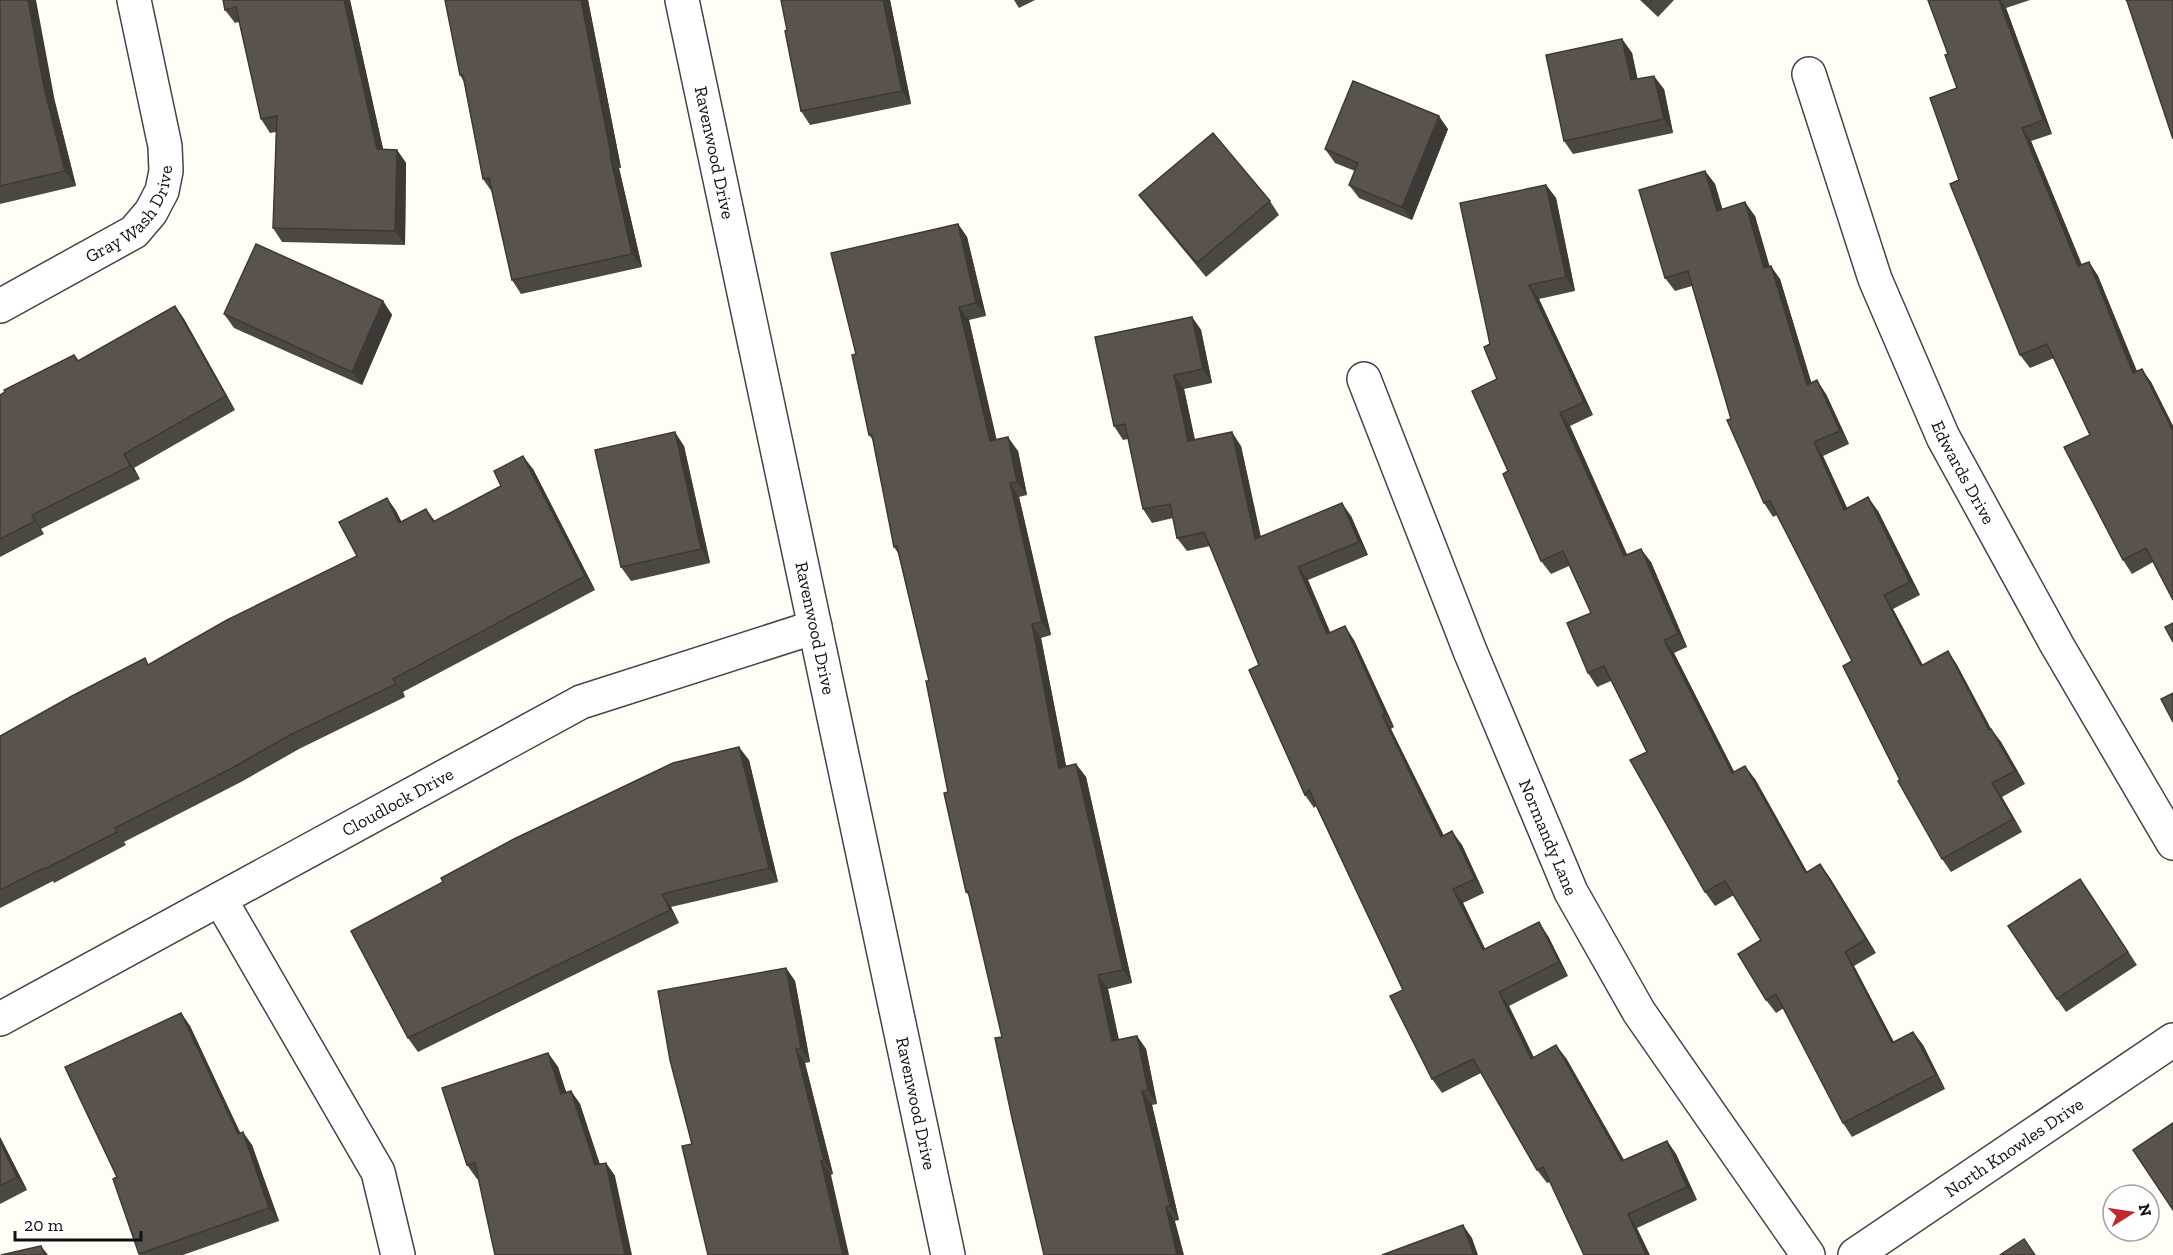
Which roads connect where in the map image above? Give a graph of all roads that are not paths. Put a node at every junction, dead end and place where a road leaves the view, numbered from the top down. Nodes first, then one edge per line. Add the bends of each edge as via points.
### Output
1 (134, 0) edge
2 (682, 0) edge
3 (1809, 74) dead end
4 (0, 306) edge
5 (1364, 379) dead end
6 (815, 627) junction
7 (2173, 843) edge
8 (220, 899) junction
9 (0, 1019) edge
10 (2173, 1040) edge
11 (398, 1255) edge
12 (948, 1255) edge
13 (1809, 1255) edge
14 (1855, 1255) edge

1 - 4 street, Gray Wash Drive via 165,146 162,192 134,232
2 - 6 street, Ravenwood Drive
3 - 7 street, Edwards Drive via 1875,279 1943,437 2057,645
5 - 13 street, Normandy Lane via 1470,651 1571,892 1639,1011
6 - 8 street, Cloudlock Drive via 581,702
6 - 12 street, Ravenwood Drive
8 - 9 street, Cloudlock Drive
8 - 11 street via 378,1172
10 - 14 street, North Knowles Drive

